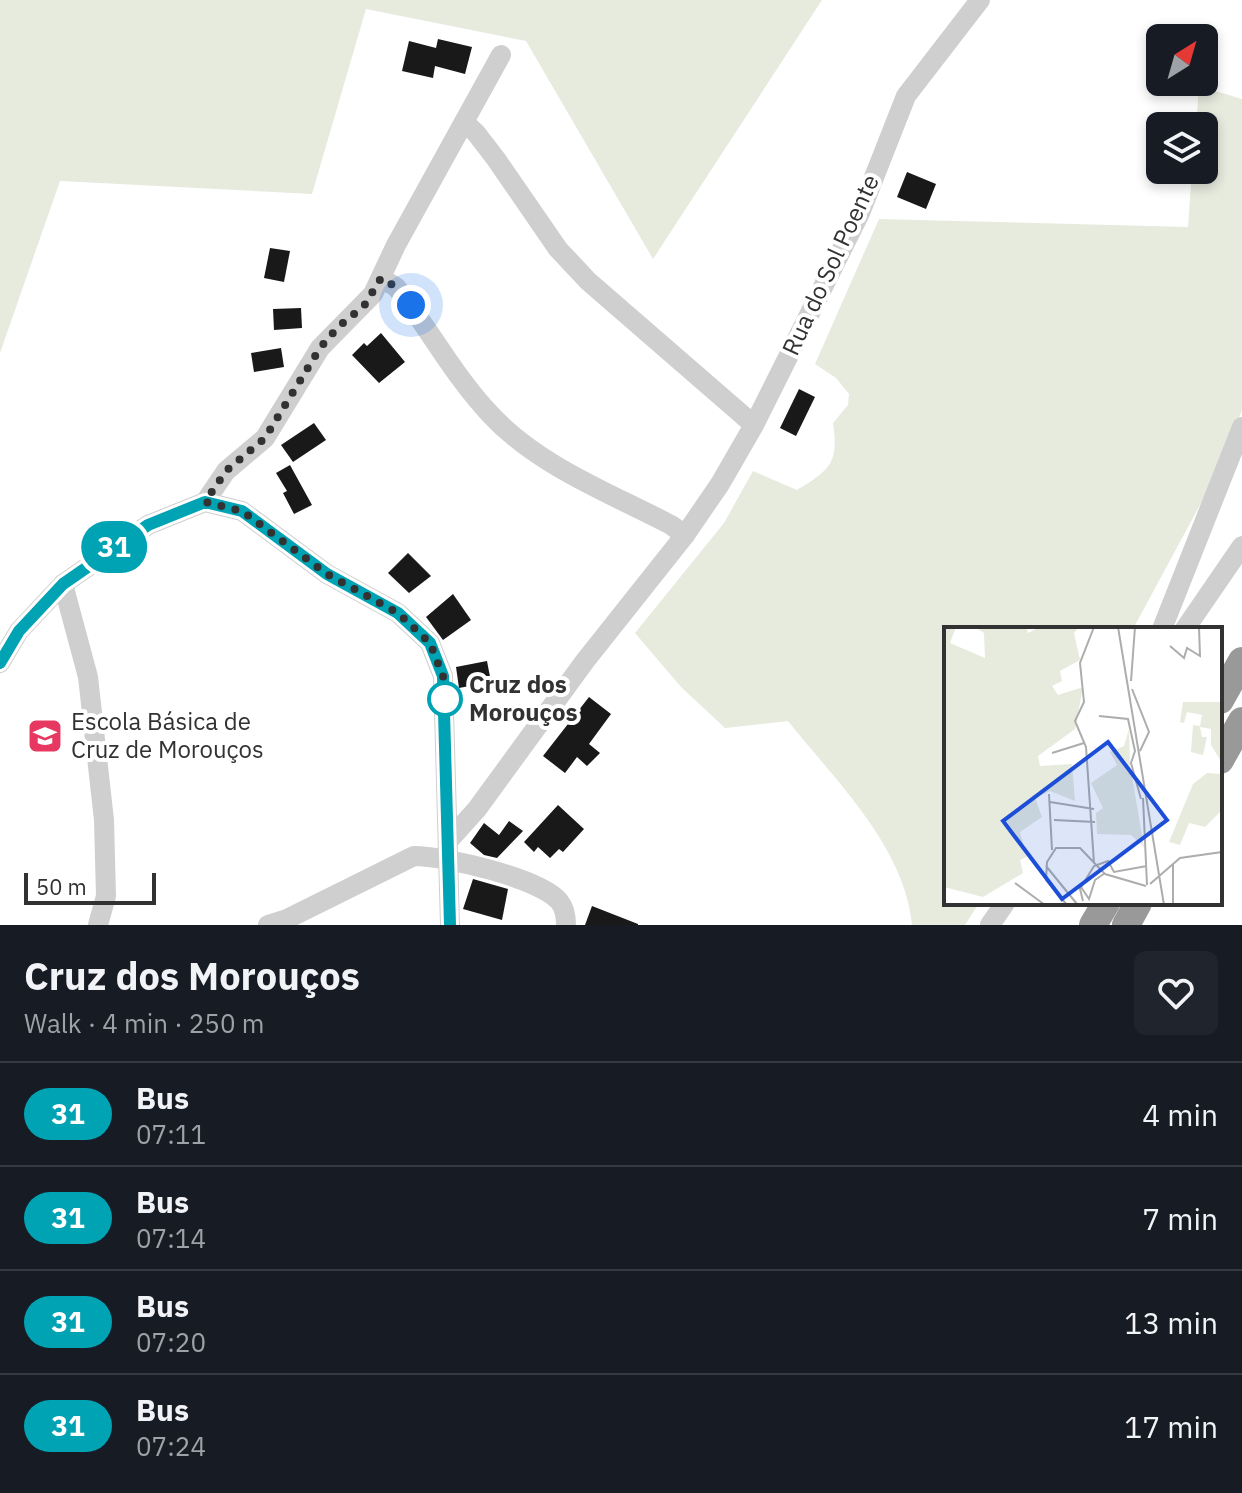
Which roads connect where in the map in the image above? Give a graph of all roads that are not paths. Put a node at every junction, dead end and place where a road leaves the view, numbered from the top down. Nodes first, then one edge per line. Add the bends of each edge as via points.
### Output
1 (980, 0) edge
2 (501, 55) dead end
3 (464, 122) junction
4 (381, 278) junction
5 (754, 425) junction
6 (1242, 427) edge
7 (205, 502) junction
8 (685, 535) junction
9 (1242, 546) edge
10 (63, 584) junction
11 (1163, 627) edge
12 (1186, 627) edge
13 (1242, 661) edge
14 (0, 663) edge
15 (1222, 696) edge
16 (1242, 721) edge
17 (1222, 756) edge
18 (449, 848) junction
19 (1004, 905) edge
20 (1105, 905) edge
21 (1137, 905) edge
22 (98, 925) edge
23 (268, 925) edge
24 (450, 925) edge
25 (566, 925) edge
26 (990, 925) edge
27 (1093, 925) edge
28 (1126, 925) edge

1 - 5 street, Rua do Sol Poente via 906,96 860,213
2 - 3 street
3 - 4 street
3 - 5 street via 588,281
4 - 7 street via 364,306 320,348 265,438 226,471
4 - 8 street via 396,287 475,397 515,438
5 - 8 street, Rua do Sol Poente
6 - 11 street
7 - 10 street via 148,525
7 - 18 street via 242,511 327,574 398,613 430,643 443,676
8 - 18 street, Rua do Sol Poente
9 - 12 street
10 - 14 street via 19,631
10 - 22 street via 88,677 104,820 106,896
13 - 15 highway
16 - 17 highway
18 - 23 street via 414,856
18 - 24 street
18 - 25 street via 553,896 561,903
19 - 26 street
20 - 27 highway
21 - 28 highway

